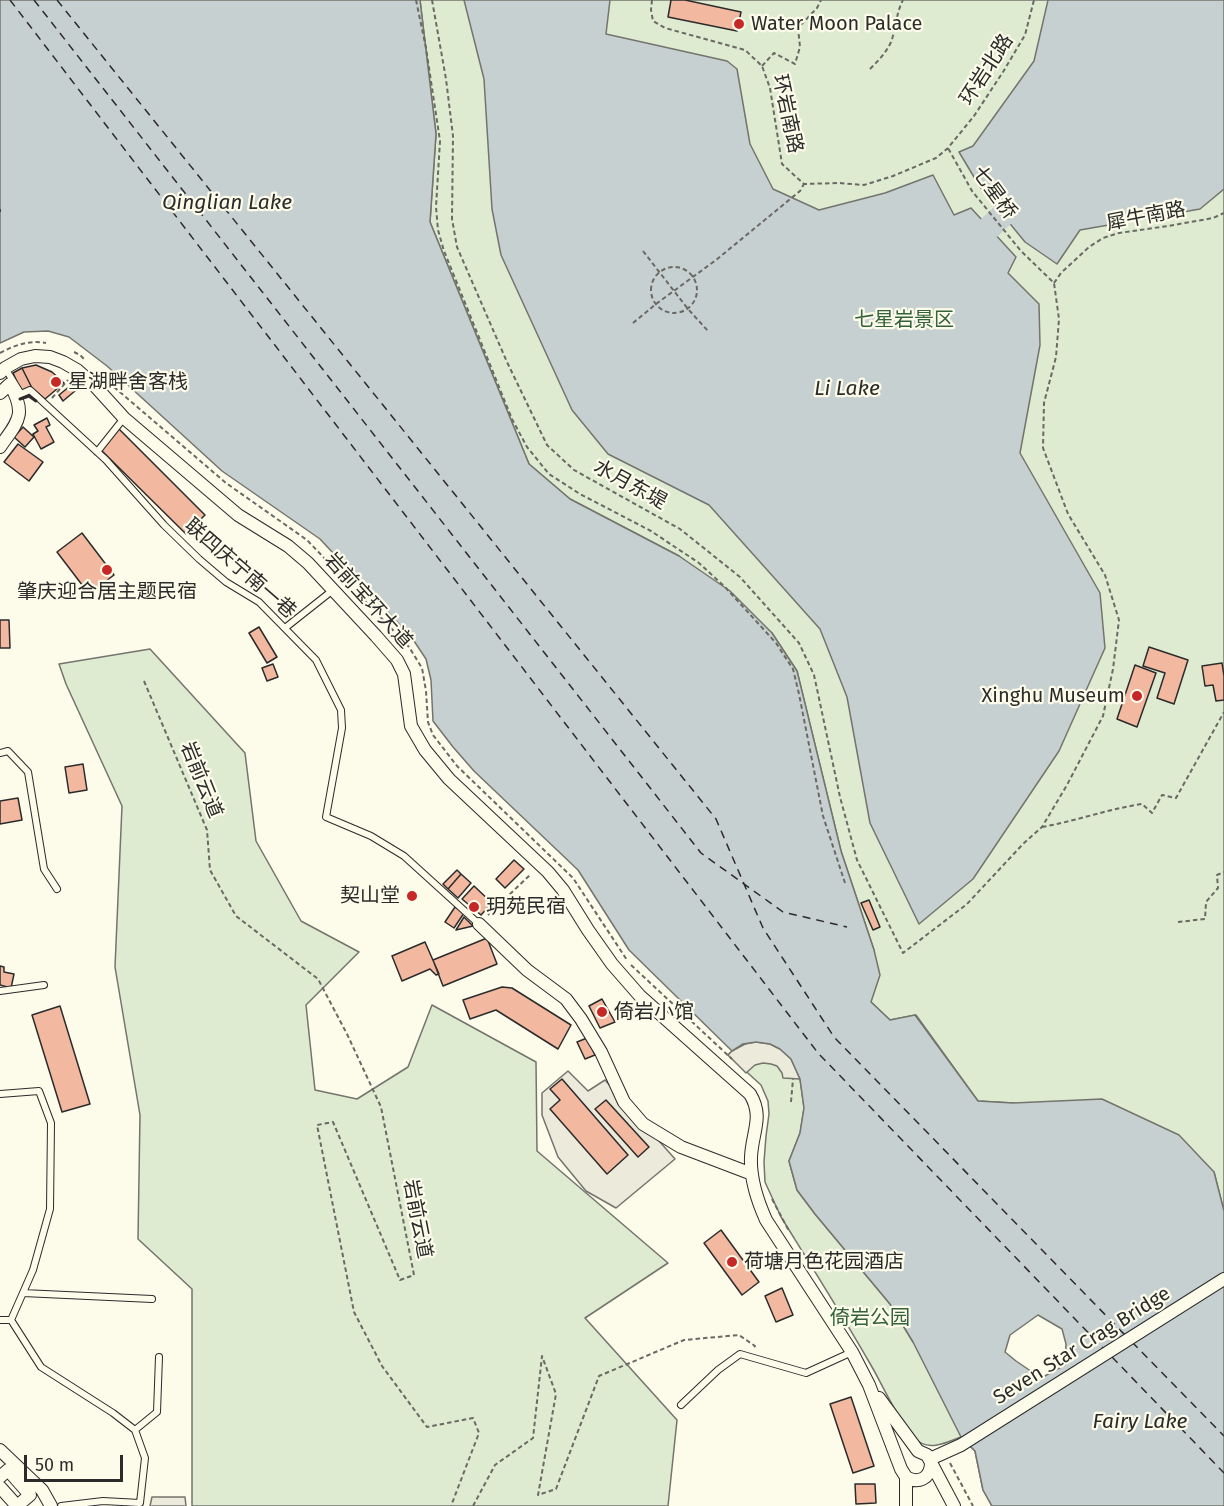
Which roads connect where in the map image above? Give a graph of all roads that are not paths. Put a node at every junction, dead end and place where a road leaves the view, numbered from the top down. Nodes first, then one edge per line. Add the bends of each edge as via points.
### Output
1 (3, 371) edge
2 (0, 393) edge
3 (124, 418) junction
4 (0, 447) edge
5 (97, 452) junction
6 (333, 590) junction
7 (285, 628) junction
8 (0, 753) edge
9 (57, 889) dead end
10 (479, 924) joint
11 (44, 985) dead end
12 (0, 991) edge
13 (0, 1094) edge
14 (752, 1174) junction
15 (1224, 1280) edge
16 (23, 1293) junction
17 (152, 1299) dead end
18 (0, 1320) edge
19 (11, 1320) junction
20 (852, 1352) junction
21 (159, 1357) dead end
22 (869, 1385) junction
23 (681, 1405) dead end
24 (135, 1430) junction
25 (0, 1450) edge
26 (918, 1451) junction
27 (930, 1462) junction
28 (904, 1473) junction
29 (0, 1477) edge
30 (0, 1486) edge
31 (51, 1506) edge
32 (61, 1506) edge
33 (906, 1506) edge
34 (954, 1506) edge

1 - 3 street, 岩前宝环大道 via 21,359 35,356 63,362 95,386
1 - 5 lane, 联四庆宁南一巷 via 21,394 30,390
2 - 4 street via 10,384 19,400 19,420
3 - 5 lane
3 - 6 street, 岩前宝环大道 via 238,515 288,546
5 - 7 lane, 联四庆宁南一巷 via 199,559 259,602
6 - 7 lane
6 - 14 street, 岩前宝环大道 via 397,660 404,674 411,726 425,750 449,779 563,890 612,964 640,996 750,1094 758,1114 752,1142
7 - 10 lane, 联四庆宁南一巷 via 316,660 341,710 342,728 326,817 371,836 404,856
8 - 9 lane via 8,751 28,772 44,869
10 - 14 street via 526,970 566,999 601,1052 624,1102 643,1124 681,1147
11 - 12 lane
13 - 16 lane via 39,1091 51,1123 50,1209
14 - 20 street via 766,1220
15 - 27 street, Seven Star Crag Bridge
16 - 17 lane
16 - 19 lane
18 - 19 lane
19 - 24 lane via 41,1367
20 - 22 street
20 - 23 lane via 806,1373 740,1354
21 - 24 lane via 157,1412
22 - 26 street
22 - 28 street
24 - 32 lane via 145,1458 140,1503 103,1501
25 - 31 street via 42,1490
26 - 27 street via 927,1455
26 - 28 street via 902,1460
27 - 28 street via 931,1470 925,1478 916,1481
27 - 34 street
28 - 33 street
29 - 30 street via 8,1470 30,1495 17,1506

